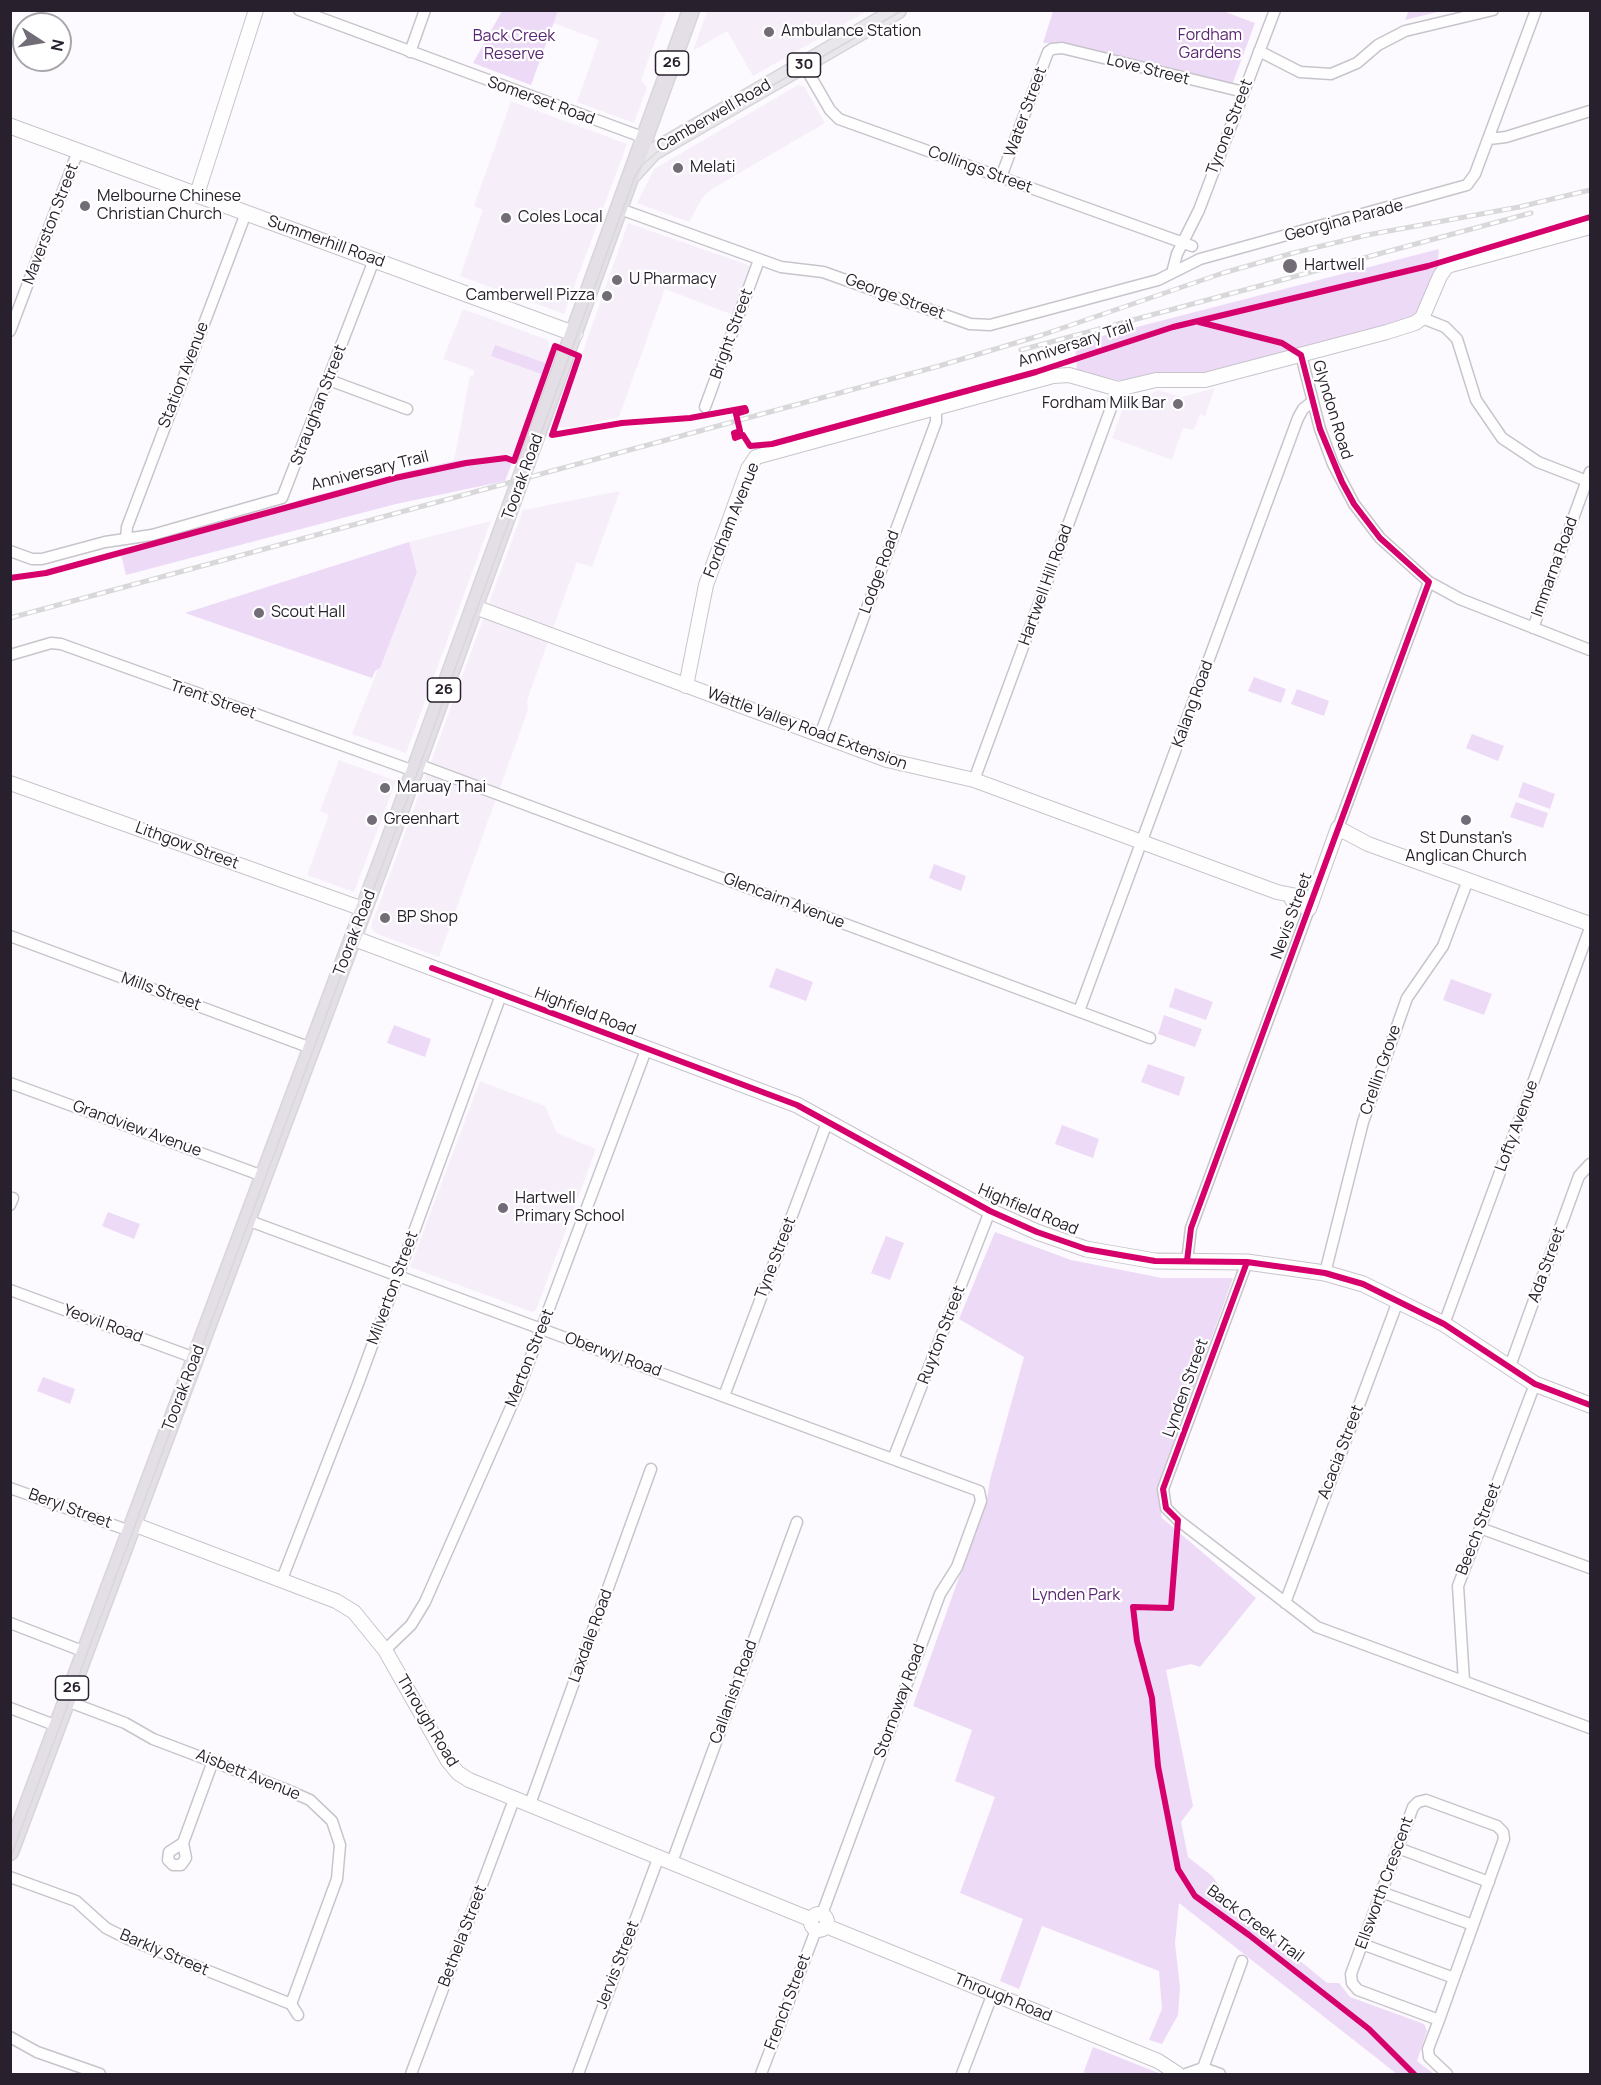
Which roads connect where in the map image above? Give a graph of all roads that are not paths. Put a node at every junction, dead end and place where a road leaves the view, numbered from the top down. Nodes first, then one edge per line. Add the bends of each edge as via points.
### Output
1 (256, 10) edge
2 (264, 10) edge
3 (425, 10) edge
4 (691, 10) edge
5 (898, 10) edge
6 (1275, 10) edge
7 (1493, 10) edge
8 (1536, 10) edge
9 (298, 11) edge
10 (249, 39) junction
11 (1052, 48) joint
12 (1259, 51) junction
13 (410, 52) junction
14 (804, 65) junction
15 (1244, 92) junction
16 (1590, 111) edge
17 (653, 115) junction
18 (10, 126) edge
19 (1490, 135) junction
20 (645, 138) junction
21 (676, 138) junction
22 (78, 151) junction
23 (631, 177) junction
24 (1001, 177) junction
25 (194, 193) junction
26 (620, 209) junction
27 (246, 213) junction
28 (1590, 227) edge
29 (1187, 245) junction
30 (374, 260) junction
31 (759, 260) junction
32 (1200, 260) junction
33 (1172, 273) junction
34 (1422, 318) junction
35 (10, 331) edge
36 (575, 334) junction
37 (1301, 355) junction
38 (329, 380) junction
39 (1118, 389) junction
40 (1312, 401) junction
41 (705, 407) dead end
42 (936, 407) junction
43 (407, 409) dead end
44 (1589, 476) edge
45 (126, 539) junction
46 (10, 551) edge
47 (1429, 582) junction
48 (475, 608) junction
49 (1533, 628) junction
50 (1590, 650) edge
51 (10, 655) edge
52 (686, 686) junction
53 (820, 735) junction
54 (416, 768) junction
55 (974, 780) junction
56 (10, 783) edge
57 (1336, 833) junction
58 (1142, 843) junction
59 (1468, 880) junction
60 (1310, 904) junction
61 (363, 909) junction
62 (1590, 926) edge
63 (10, 936) edge
64 (353, 938) junction
65 (501, 995) junction
66 (1079, 1011) junction
67 (1150, 1038) dead end
68 (312, 1048) junction
69 (646, 1050) junction
70 (10, 1083) edge
71 (828, 1120) junction
72 (1589, 1164) edge
73 (263, 1176) junction
74 (990, 1211) junction
75 (247, 1220) junction
76 (1187, 1261) junction
77 (1247, 1262) junction
78 (1325, 1273) junction
79 (396, 1275) junction
80 (10, 1290) edge
81 (1398, 1301) junction
82 (1444, 1324) junction
83 (543, 1329) junction
84 (195, 1358) junction
85 (1509, 1369) junction
86 (1535, 1384) junction
87 (724, 1396) junction
88 (1590, 1405) edge
89 (893, 1459) junction
90 (651, 1469) dead end
91 (10, 1488) edge
92 (979, 1491) joint
93 (797, 1522) dead end
94 (131, 1528) junction
95 (1480, 1528) junction
96 (1590, 1568) edge
97 (282, 1580) junction
98 (1285, 1603) junction
99 (10, 1623) edge
100 (385, 1650) junction
101 (85, 1652) junction
102 (1464, 1681) junction
103 (67, 1701) junction
104 (10, 1708) edge
105 (57, 1726) junction
106 (1590, 1728) edge
107 (213, 1761) junction
108 (515, 1797) junction
109 (530, 1803) junction
110 (183, 1843) dead end
111 (1398, 1848) junction
112 (10, 1852) edge
113 (666, 1859) junction
114 (10, 1876) edge
115 (1489, 1881) junction
116 (1381, 1892) junction
117 (818, 1922) junction
118 (1473, 1925) junction
119 (1362, 1944) junction
120 (1242, 1961) dead end
121 (1454, 1978) junction
122 (993, 1993) junction
123 (291, 2004) junction
124 (298, 2015) dead end
125 (1439, 2020) junction
126 (10, 2037) edge
127 (1203, 2068) junction
128 (100, 2074) edge
129 (411, 2074) edge
130 (578, 2074) edge
131 (761, 2074) edge
132 (962, 2074) edge
133 (1178, 2074) edge
134 (1186, 2074) edge
135 (1220, 2074) edge
136 (1447, 2074) edge

1 - 10 street
2 - 10 street
3 - 13 street
4 - 17 highway, Toorak Road / 26
5 - 14 main road, Camberwell Road / 30
6 - 12 street, Tyrone Street
7 - 12 street via 1405,32 1378,45 1357,63 1331,74 1299,72
8 - 19 street, Georgina Parade
9 - 13 street, Somerset Road
10 - 25 street
11 - 15 street, Love Street
11 - 24 street, Water Street
12 - 15 street, Tyrone Street
13 - 20 street, Somerset Road
14 - 21 main road, Camberwell Road / 30
14 - 24 street, Collings Street via 836,117
15 - 29 street, Tyrone Street
16 - 19 street
17 - 20 highway, Toorak Road / 26
17 - 21 main road via 657,133
18 - 22 main road, Summerhill Road
19 - 32 street, Georgina Parade via 1473,178 1463,187
20 - 23 highway, Toorak Road / 26
21 - 23 main road, Camberwell Road / 30 via 648,155
22 - 25 main road, Summerhill Road
22 - 35 street, Maverston Street
23 - 26 highway, Toorak Road / 26
24 - 29 street, Collings Street
25 - 27 main road, Summerhill Road
26 - 31 street, George Street
26 - 36 highway, Toorak Road / 26
27 - 30 main road, Summerhill Road
27 - 45 street, Station Avenue via 127,527
28 - 34 street via 1447,266
29 - 32 street
29 - 33 street, Tyrone Street
30 - 36 main road, Summerhill Road
30 - 38 street, Straughan Street
31 - 33 street, George Street via 786,269 828,273 978,326 1158,280
31 - 41 street, Bright Street
32 - 33 street, Georgina Parade
34 - 37 street, Fordham Avenue via 1412,325
34 - 44 street via 1445,327 1457,339 1476,399 1502,438 1538,462
36 - 48 highway, Toorak Road / 26
37 - 39 street, Fordham Avenue via 1206,380 1156,380
37 - 40 street, Glyndon Road
38 - 43 street
38 - 45 street, Straughan Street via 282,498
39 - 42 street, Fordham Avenue via 1059,374
39 - 55 street, Hartwell Hill Road
40 - 47 street, Glyndon Road via 1329,455 1354,504 1380,538
40 - 58 street, Kalang Road via 1298,418
42 - 52 street, Fordham Avenue via 753,460 706,585
42 - 53 street, Lodge Road via 936,422
44 - 49 street, Immarna Road
45 - 46 street via 38,560
47 - 49 street, Glyndon Road
47 - 57 street, Nevis Street
48 - 52 street, Wattle Valley Road Extension
48 - 54 highway, Toorak Road / 26
49 - 50 street, Glyndon Road
51 - 54 street, Trent Street via 61,644
52 - 53 street, Wattle Valley Road Extension
53 - 55 street, Wattle Valley Road Extension via 895,763
54 - 61 highway, Toorak Road / 26
54 - 66 street, Glencairn Avenue
55 - 58 street, Wattle Valley Road Extension
56 - 61 street, Lithgow Street
57 - 59 street
57 - 60 street, Nevis Street
58 - 60 street, Wattle Valley Road Extension
58 - 66 street, Kalang Road
59 - 62 street
59 - 78 street, Crellin Grove via 1443,946 1407,998 1368,1107
60 - 76 street, Nevis Street via 1191,1228
61 - 64 highway, Toorak Road / 26
62 - 82 street, Lofty Avenue
63 - 68 street, Mills Street
64 - 65 main road, Highfield Road
64 - 68 highway, Toorak Road / 26
65 - 69 main road, Highfield Road
65 - 79 street, Milverton Street
66 - 67 street, Glencairn Avenue
68 - 73 highway, Toorak Road / 26
69 - 71 main road, Highfield Road
69 - 83 street, Merton Street
70 - 73 street, Grandview Avenue
71 - 74 main road, Highfield Road
71 - 87 street, Tyne Street
72 - 85 street, Ada Street via 1579,1176
73 - 75 highway, Toorak Road / 26
74 - 76 main road, Highfield Road via 1086,1249 1155,1261
74 - 89 street, Ruyton Street
75 - 79 street, Oberwyl Road
75 - 84 highway, Toorak Road / 26
76 - 77 main road, Highfield Road
77 - 78 main road, Highfield Road
77 - 98 street, Lynden Street via 1162,1489 1166,1508 1178,1521
78 - 81 main road, Highfield Road via 1363,1284
79 - 83 street, Oberwyl Road
79 - 97 street, Milverton Street
80 - 84 street, Yeovil Road
81 - 82 main road, Highfield Road
81 - 98 street, Acacia Street
82 - 85 main road, Highfield Road
83 - 87 street, Oberwyl Road
83 - 100 street, Merton Street via 425,1602 411,1625
84 - 94 highway, Toorak Road / 26
85 - 86 main road, Highfield Road
86 - 88 main road, Highfield Road
86 - 95 street, Beech Street
87 - 89 street, Oberwyl Road
89 - 92 street, Oberwyl Road
90 - 109 street, Laxdale Road
91 - 94 street, Beryl Street
92 - 117 street, Stornoway Road via 981,1500 957,1567 940,1594
93 - 113 street, Callanish Road
94 - 97 street, Through Road
94 - 101 highway, Toorak Road / 26
95 - 96 street
95 - 102 street, Beech Street via 1458,1586
97 - 100 street, Through Road via 354,1612
98 - 102 street, Lynden Street via 1317,1627
99 - 101 street
100 - 108 street, Through Road via 458,1773
101 - 103 highway, Toorak Road / 26
102 - 106 street, Lynden Street
103 - 105 highway, Toorak Road / 26
103 - 107 street, Aisbett Avenue
104 - 105 street
105 - 112 highway, Toorak Road / 26
107 - 110 street
107 - 123 street, Aisbett Avenue via 310,1800 332,1821 340,1845 337,1879
108 - 109 street, Through Road
108 - 129 street, Bethela Street
109 - 113 street, Through Road
111 - 115 street
111 - 115 street, Ellsworth Crescent via 1413,1807 1426,1800 1497,1826 1503,1832
111 - 116 street, Ellsworth Crescent
113 - 117 street, Through Road
113 - 130 street, Jervis Street
114 - 123 street, Barkly Street via 76,1901 106,1928 128,1939
115 - 118 street, Ellsworth Crescent
116 - 118 street
116 - 119 street, Ellsworth Crescent
117 - 122 street, Through Road
117 - 131 street, French Street
118 - 121 street, Ellsworth Crescent
119 - 121 street
119 - 125 street, Ellsworth Crescent via 1351,1974 1358,1990
120 - 127 street
121 - 125 street, Ellsworth Crescent
122 - 132 street
122 - 133 street, Through Road via 1158,2061
123 - 124 street
125 - 136 street, Ellsworth Crescent via 1428,2049 1429,2057
126 - 128 street via 37,2052
127 - 134 street
127 - 135 street

